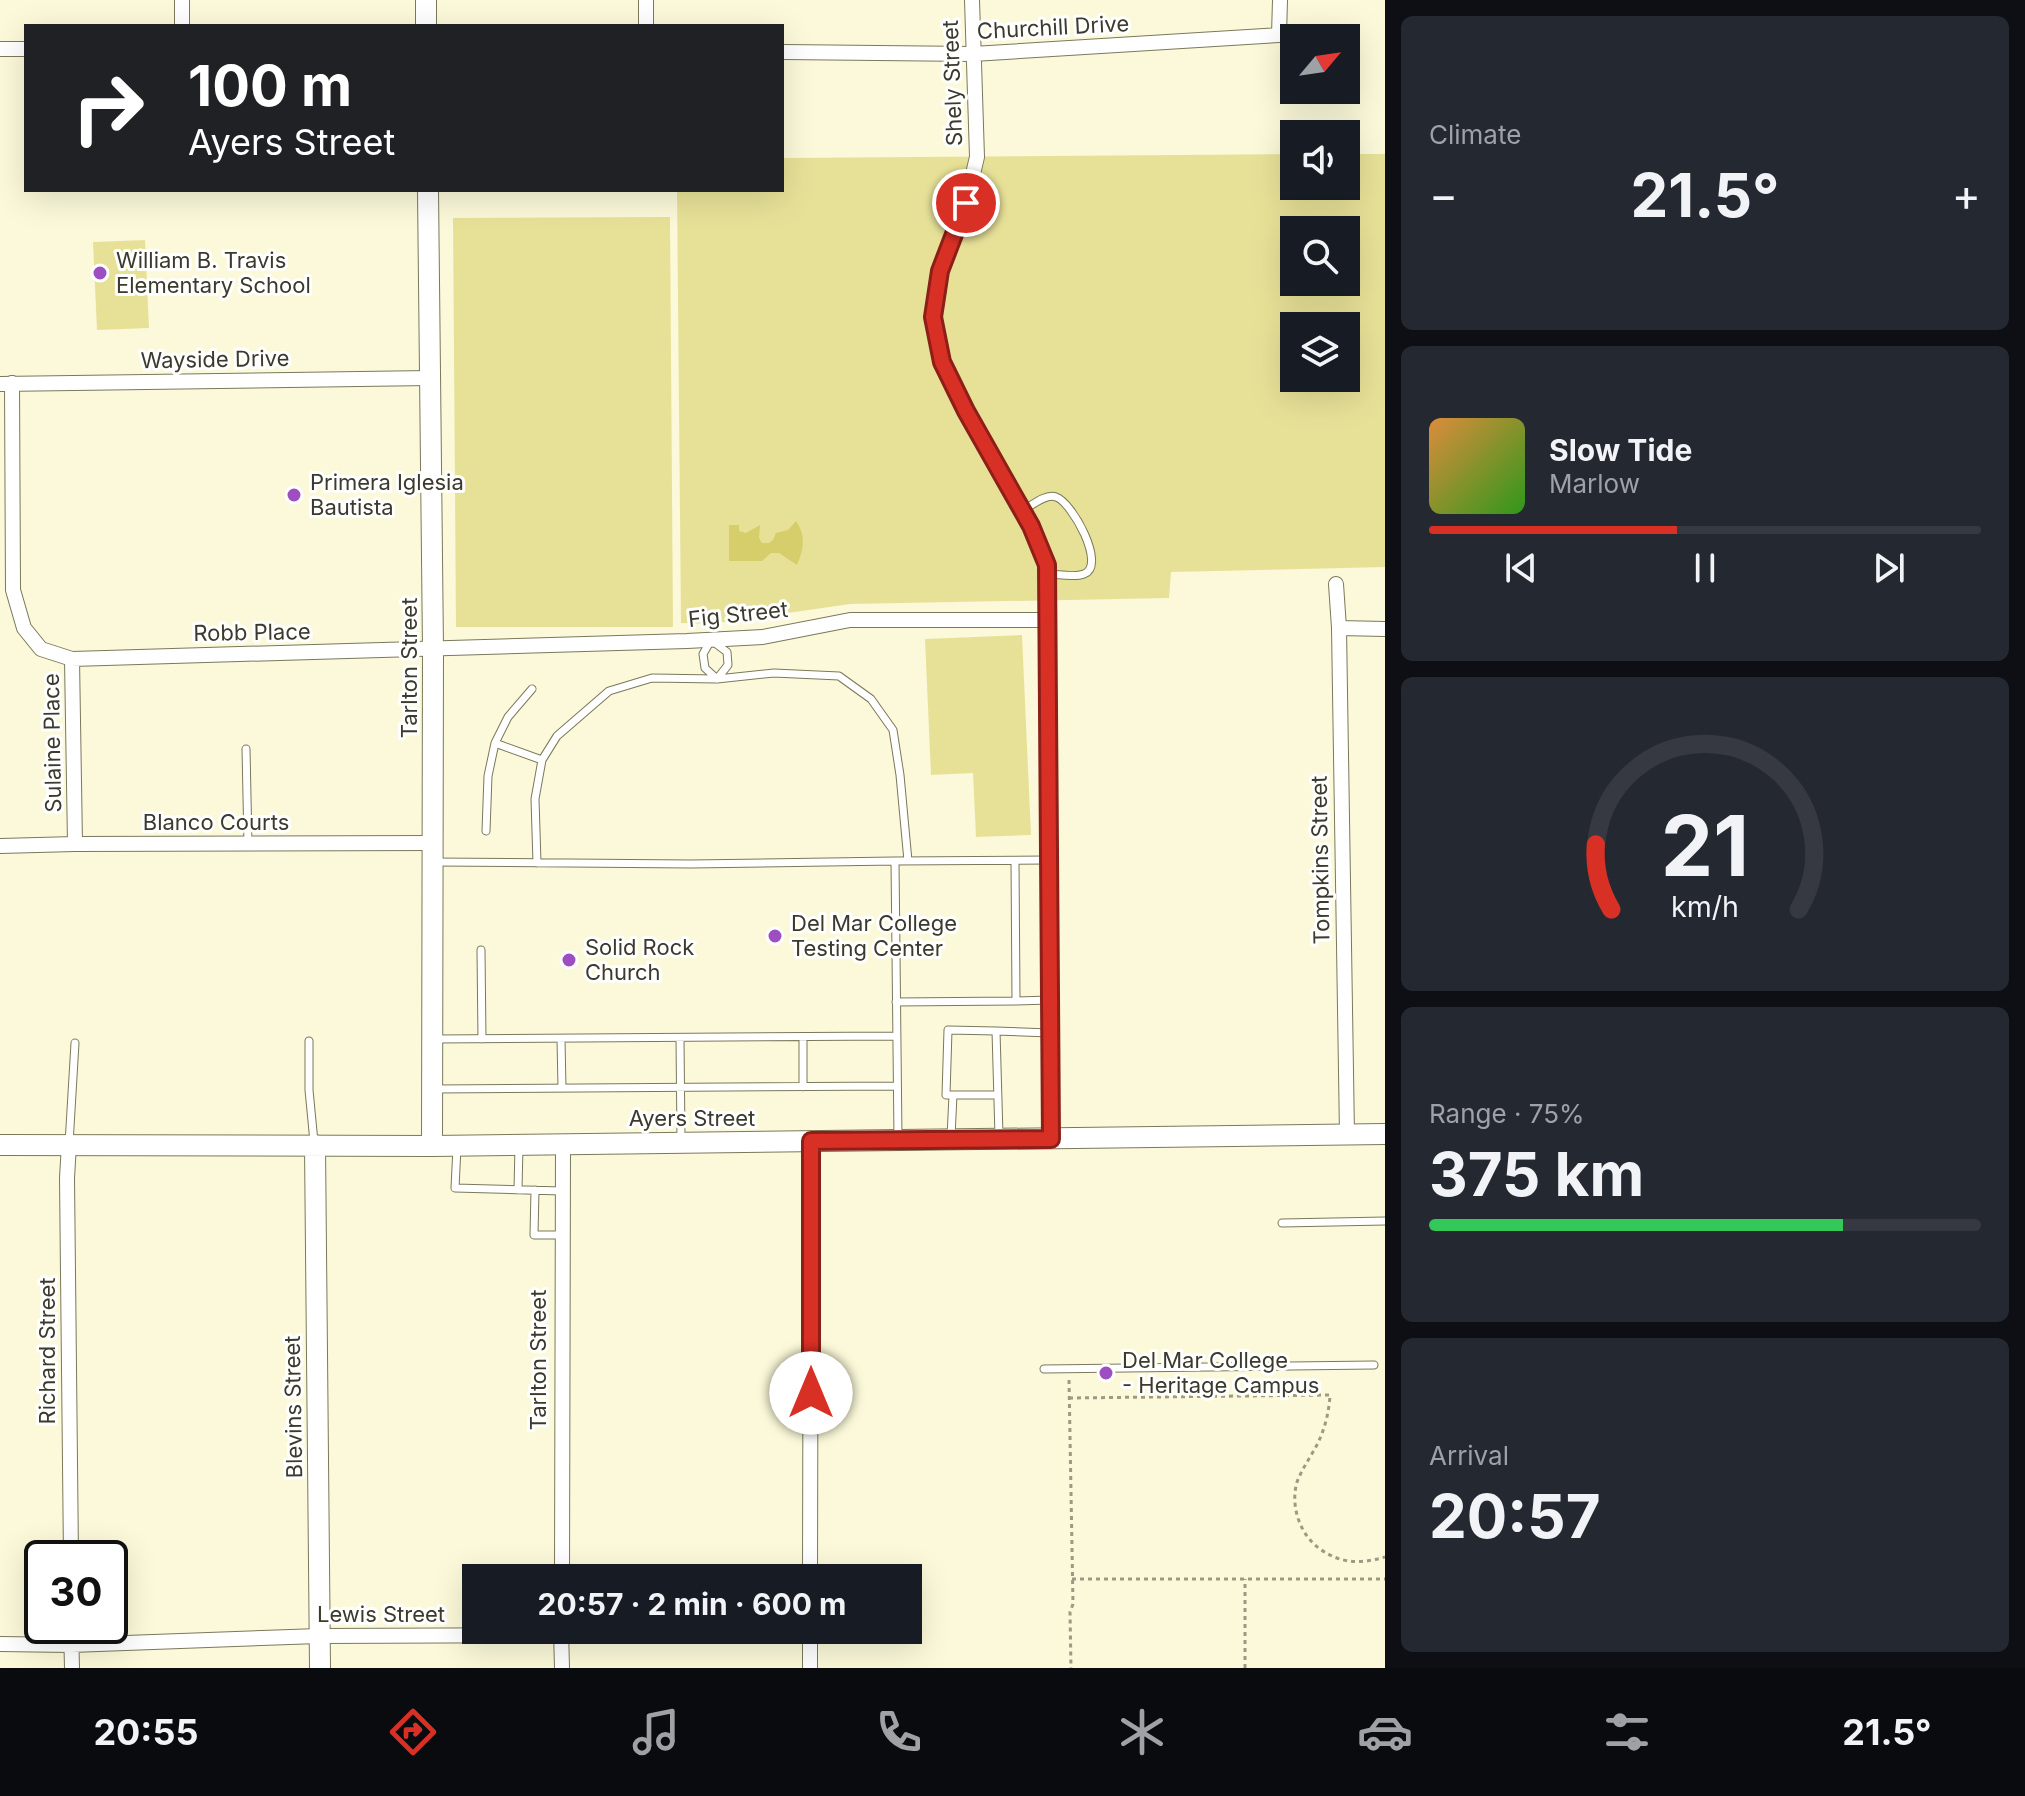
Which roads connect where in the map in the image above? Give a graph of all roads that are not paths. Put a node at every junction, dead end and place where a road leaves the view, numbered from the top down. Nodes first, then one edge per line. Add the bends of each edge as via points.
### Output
1 (182, 0) edge
2 (426, 0) edge
3 (646, 0) edge
4 (972, 0) edge
5 (1280, 0) edge
6 (182, 24) edge
7 (426, 24) edge
8 (646, 24) edge
9 (0, 49) edge
10 (24, 49) edge
11 (784, 52) edge
12 (973, 54) junction
13 (428, 192) edge
14 (430, 378) junction
15 (6, 384) edge
16 (1022, 511) junction
17 (1047, 574) junction
18 (1336, 584) dead end
19 (1047, 620) junction
20 (1339, 628) junction
21 (1385, 629) edge
22 (711, 640) junction
23 (433, 649) junction
24 (72, 659) junction
25 (717, 679) junction
26 (532, 689) dead end
27 (495, 743) junction
28 (246, 749) dead end
29 (542, 760) junction
30 (486, 831) dead end
31 (75, 844) junction
32 (248, 844) junction
33 (0, 846) edge
34 (433, 853) junction
35 (1049, 860) junction
36 (895, 861) junction
37 (908, 861) junction
38 (1015, 861) junction
39 (537, 863) junction
40 (481, 950) dead end
41 (1050, 1000) junction
42 (1016, 1001) junction
43 (896, 1002) junction
44 (996, 1031) junction
45 (1050, 1033) junction
46 (896, 1036) junction
47 (803, 1037) junction
48 (680, 1038) junction
49 (432, 1039) junction
50 (482, 1039) junction
51 (561, 1039) junction
52 (309, 1041) dead end
53 (75, 1043) dead end
54 (897, 1086) junction
55 (681, 1087) junction
56 (803, 1087) junction
57 (562, 1088) junction
58 (432, 1089) junction
59 (953, 1095) junction
60 (997, 1095) junction
61 (1385, 1134) edge
62 (1347, 1135) junction
63 (999, 1138) junction
64 (951, 1139) junction
65 (1051, 1139) junction
66 (898, 1140) junction
67 (811, 1141) junction
68 (681, 1142) junction
69 (563, 1143) junction
70 (69, 1144) junction
71 (519, 1144) junction
72 (0, 1145) edge
73 (315, 1145) junction
74 (458, 1145) junction
75 (432, 1146) junction
76 (518, 1190) junction
77 (535, 1190) junction
78 (562, 1191) junction
79 (1385, 1221) edge
80 (1282, 1223) dead end
81 (562, 1235) junction
82 (1374, 1365) dead end
83 (1044, 1369) dead end
84 (71, 1540) edge
85 (562, 1564) edge
86 (810, 1564) edge
87 (462, 1634) edge
88 (319, 1636) junction
89 (0, 1644) edge
90 (561, 1644) edge
91 (810, 1644) edge
92 (71, 1645) junction
93 (72, 1668) edge
94 (320, 1668) edge
95 (562, 1668) edge
96 (810, 1668) edge

1 - 6 street
2 - 7 street
3 - 8 street
4 - 12 street, Shely Street
5 - 12 street, Churchill Drive via 1279,35
9 - 10 street
11 - 12 street, Churchill Drive
12 - 16 street, Shely Street via 977,157 940,271 933,317 942,362
13 - 14 street, Tarlton Street
14 - 15 street, Wayside Drive
14 - 23 street, Tarlton Street
15 - 24 street, Sulaine Place via 13,590 24,628 41,649
16 - 17 street, Shely Street
16 - 17 lane via 1058,497 1072,512 1091,552 1091,570 1084,575
17 - 19 street, Shely Street
18 - 20 street, Tompkins Street
19 - 22 street, Fig Street via 850,620 763,637
19 - 35 street, Shely Street
20 - 21 street
20 - 62 street, Tompkins Street
22 - 23 street, Fig Street
22 - 25 lane via 703,654 705,668
22 - 25 lane via 727,652 728,665
23 - 24 street, Robb Place
23 - 34 street, Tarlton Street
24 - 31 street, Sulaine Place
25 - 29 lane via 652,678 609,691 557,736
25 - 37 lane via 774,673 839,676 871,699 893,730
26 - 27 lane
27 - 29 lane
27 - 30 lane
28 - 32 lane
29 - 39 lane via 535,799
31 - 32 street, Blanco Courts
31 - 33 street, Blanco Courts
32 - 34 street, Blanco Courts
34 - 39 lane
34 - 49 street, Tarlton Street
35 - 38 lane
35 - 41 street, Shely Street
36 - 37 lane
36 - 39 lane
36 - 43 lane
37 - 38 lane
38 - 42 lane
40 - 50 lane
41 - 42 lane
41 - 45 street, Shely Street
42 - 43 lane
43 - 46 lane
44 - 45 lane
44 - 59 lane via 948,1030 946,1095
44 - 60 lane
45 - 65 street, Shely Street
46 - 47 lane
46 - 54 lane
47 - 48 lane
47 - 56 lane
48 - 51 lane
48 - 55 lane
49 - 50 lane
49 - 58 street, Tarlton Street
50 - 51 lane
51 - 57 lane
52 - 73 lane
53 - 70 lane
54 - 56 lane
54 - 66 lane
55 - 56 lane
55 - 57 lane
55 - 68 lane
57 - 58 lane
58 - 75 street, Tarlton Street
59 - 60 lane
59 - 64 lane
60 - 63 lane
61 - 62 street, Ayers Street
62 - 65 street, Ayers Street
63 - 64 street, Ayers Street
63 - 65 street, Ayers Street
64 - 66 street, Ayers Street
66 - 67 street, Ayers Street
67 - 68 street, Ayers Street
67 - 86 street
68 - 69 street, Ayers Street
69 - 71 street, Ayers Street
69 - 78 street, Tarlton Street
70 - 72 street, Ayers Street
70 - 73 street, Ayers Street
70 - 84 street, Richard Street
71 - 74 street, Ayers Street
71 - 76 lane
73 - 75 street, Ayers Street
73 - 88 street, Blevins Street
74 - 75 street, Ayers Street
74 - 76 lane via 455,1188
76 - 77 lane
77 - 78 lane
77 - 81 lane via 534,1235
78 - 81 street, Tarlton Street
79 - 80 lane
81 - 85 street, Tarlton Street
82 - 83 lane
87 - 88 street, Lewis Street
88 - 92 street, Lewis Street
88 - 94 street, Blevins Street
89 - 92 street, Lewis Street
90 - 95 street
91 - 96 street
92 - 93 street

